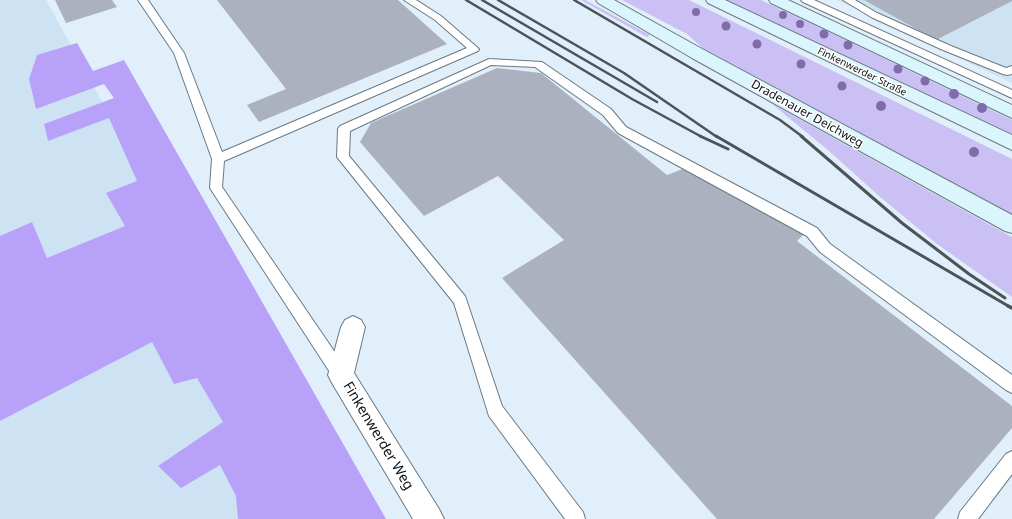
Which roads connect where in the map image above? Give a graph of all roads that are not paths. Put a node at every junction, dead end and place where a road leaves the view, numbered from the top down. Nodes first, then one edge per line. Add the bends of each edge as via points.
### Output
1 (143, 0) edge
2 (409, 0) edge
3 (603, 0) edge
4 (713, 0) edge
5 (776, 0) edge
6 (806, 0) edge
7 (848, 0) edge
8 (1012, 69) edge
9 (1012, 94) edge
10 (1012, 112) edge
11 (1012, 143) edge
12 (218, 159) junction
13 (1012, 225) edge
14 (353, 328) dead end
15 (341, 375) junction
16 (1012, 385) edge
17 (1012, 460) edge
18 (429, 519) edge
19 (576, 519) edge
20 (966, 519) edge

1 - 12 lane via 179,53
2 - 12 lane via 438,18 474,49
3 - 13 main road, Dradenauer Deichweg
4 - 11 main road, Finkenwerder Straße
5 - 10 main road
6 - 9 lane
7 - 8 lane via 874,15 947,48 1007,72
12 - 15 lane via 216,188
14 - 15 street, Finkenwerder Weg
15 - 18 street, Finkenwerder Weg
16 - 19 lane via 825,248 812,232 622,130 607,112 538,64 489,62 344,129 343,157 460,300 494,410
17 - 20 lane

